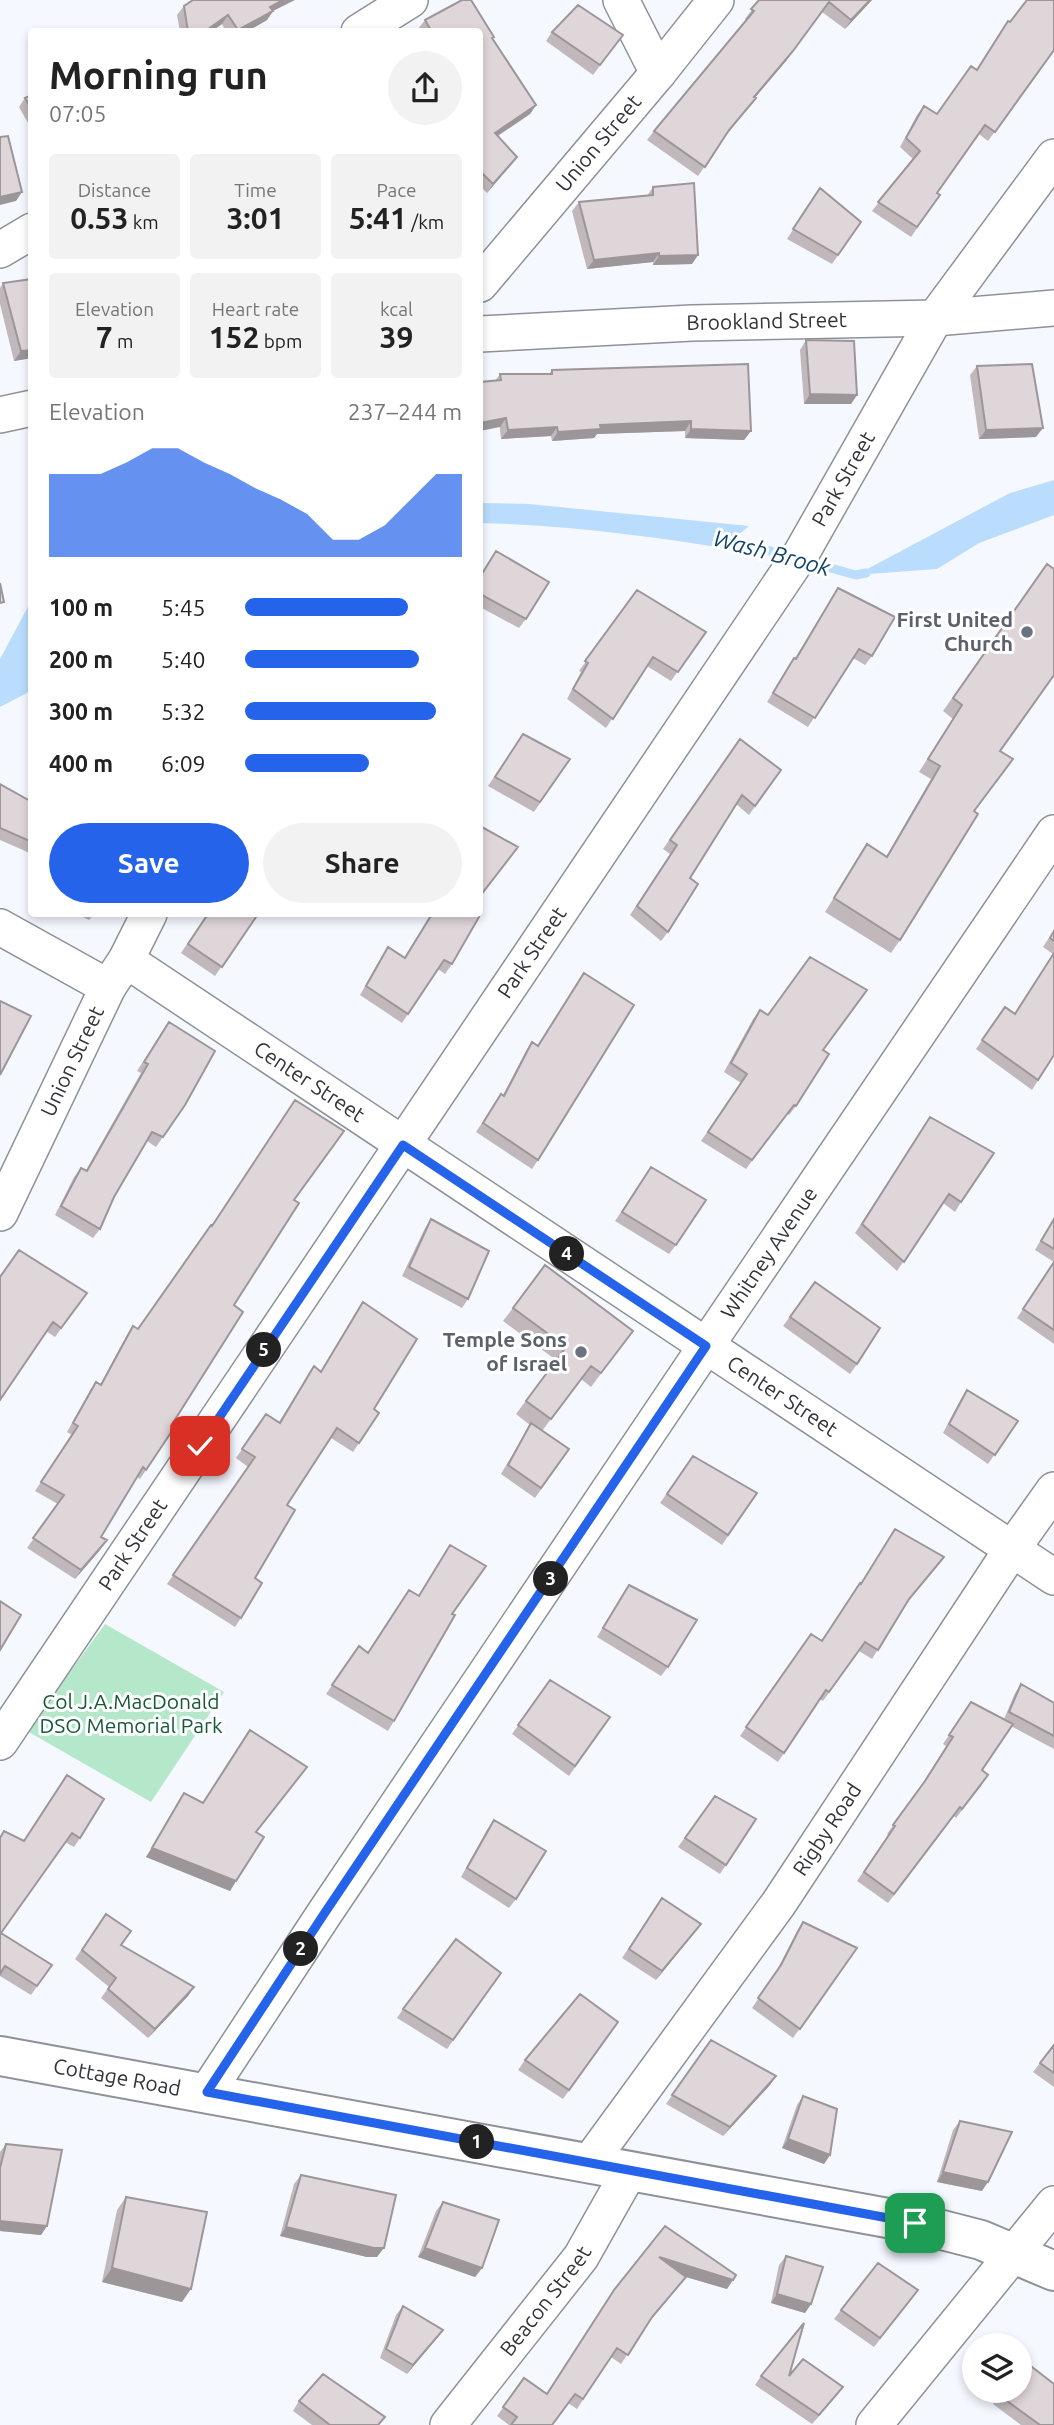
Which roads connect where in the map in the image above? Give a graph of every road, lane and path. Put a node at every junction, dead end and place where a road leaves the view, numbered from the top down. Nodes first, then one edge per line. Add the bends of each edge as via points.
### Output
1 (410, 0) edge
2 (621, 0) edge
3 (716, 0) edge
4 (365, 28) edge
5 (658, 73) junction
6 (1054, 157) edge
7 (28, 233) edge
8 (0, 250) edge
9 (483, 280) edge
10 (1054, 308) edge
11 (935, 318) junction
12 (483, 334) edge
13 (28, 409) edge
14 (0, 415) edge
15 (1054, 833) edge
16 (147, 917) edge
17 (0, 927) edge
18 (117, 974) junction
19 (403, 1145) junction
20 (0, 1213) edge
21 (706, 1346) junction
22 (1054, 1490) edge
23 (1012, 1549) junction
24 (1054, 1577) edge
25 (0, 1742) edge
26 (0, 2056) edge
27 (207, 2092) junction
28 (589, 2163) junction
29 (630, 2170) junction
30 (1054, 2204) edge
31 (1015, 2252) junction
32 (1054, 2271) edge
33 (448, 2425) edge
34 (874, 2425) edge

1 - 4 street
2 - 5 street
3 - 5 street, Union Street
5 - 9 street, Union Street
6 - 11 street, Park Street
7 - 8 street
10 - 11 street, Brookland Street
11 - 12 street, Brookland Street via 692,323
11 - 19 street, Park Street via 802,552
13 - 14 street
15 - 21 street, Whitney Avenue
16 - 18 street, Union Street
17 - 18 street, Center Street
18 - 19 street, Center Street
18 - 20 street, Union Street
19 - 21 street, Center Street
19 - 25 street, Park Street
21 - 23 street, Center Street
21 - 27 street, Whitney Avenue
22 - 23 street, Rigby Road
23 - 24 street, Center Street
23 - 28 street, Rigby Road via 779,1903
26 - 27 main road, Cottage Road
27 - 28 main road, Cottage Road
28 - 29 main road, Cottage Road
29 - 31 main road, Cottage Road via 915,2223
29 - 33 street, Beacon Street via 582,2257
30 - 31 street
31 - 32 main road, Cottage Road
31 - 34 street

